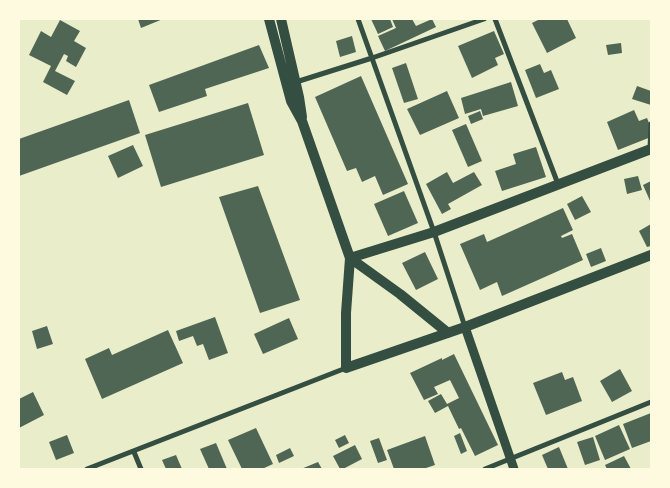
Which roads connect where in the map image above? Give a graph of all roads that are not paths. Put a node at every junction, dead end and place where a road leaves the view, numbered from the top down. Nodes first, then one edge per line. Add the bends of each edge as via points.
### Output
1 (269, 19) edge
2 (280, 19) edge
3 (358, 19) edge
4 (484, 19) edge
5 (495, 19) edge
6 (372, 58) junction
7 (296, 82) junction
8 (302, 121) junction
9 (651, 124) edge
10 (650, 150) edge
11 (558, 185) junction
12 (434, 232) junction
13 (651, 255) edge
14 (350, 258) junction
15 (465, 327) junction
16 (448, 333) junction
17 (346, 368) junction
18 (651, 402) edge
19 (134, 452) junction
20 (510, 460) junction
21 (87, 469) edge
22 (141, 469) edge
23 (485, 469) edge
24 (514, 469) edge

1 - 8 main road via 289,93
2 - 7 main road
3 - 6 street
4 - 6 street
5 - 11 street
6 - 7 street
6 - 12 street
7 - 8 main road
8 - 14 main road
9 - 10 street
10 - 11 main road
11 - 12 main road
12 - 14 main road
12 - 15 street
13 - 15 main road
14 - 16 main road
14 - 17 main road
15 - 16 main road
15 - 20 street
16 - 17 main road
17 - 19 street
18 - 20 street
19 - 21 street
19 - 22 street
20 - 23 street
20 - 24 street

